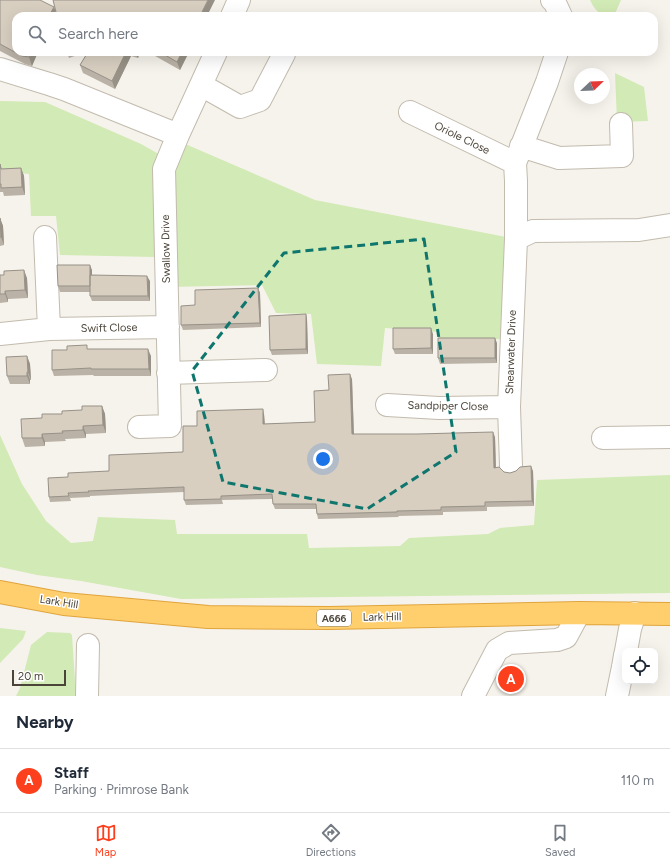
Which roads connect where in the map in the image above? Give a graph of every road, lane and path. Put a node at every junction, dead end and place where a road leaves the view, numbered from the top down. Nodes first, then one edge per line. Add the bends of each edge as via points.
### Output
1 (239, 0) edge
2 (552, 0) edge
3 (234, 12) edge
4 (559, 12) edge
5 (214, 56) edge
6 (283, 56) edge
7 (557, 56) edge
8 (0, 69) edge
9 (201, 85) junction
10 (410, 112) dead end
11 (621, 124) dead end
12 (178, 135) junction
13 (518, 155) junction
14 (670, 225) edge
15 (45, 237) dead end
16 (516, 238) junction
17 (168, 327) junction
18 (50, 329) junction
19 (0, 334) edge
20 (266, 370) dead end
21 (168, 373) junction
22 (387, 405) dead end
23 (509, 406) junction
24 (140, 427) dead end
25 (603, 438) dead end
26 (670, 438) edge
27 (511, 466) dead end
28 (0, 592) edge
29 (579, 613) junction
30 (635, 613) junction
31 (670, 614) edge
32 (88, 645) dead end
33 (627, 648) edge
34 (622, 672) edge
35 (87, 696) edge
36 (473, 696) edge
37 (617, 696) edge

1 - 3 street
2 - 4 street
5 - 9 street, Swallow Drive
6 - 9 street via 260,100 240,107
7 - 13 street, Shearwater Drive
8 - 12 street via 49,84
9 - 12 street, Swallow Drive
10 - 13 street, Oriole Close
11 - 13 street, Oriole Close via 622,156 559,158
12 - 17 street, Swallow Drive via 164,169
13 - 16 street, Shearwater Drive
14 - 16 street via 639,230 533,231
15 - 18 street
16 - 23 street, Shearwater Drive
17 - 18 street, Swift Close
17 - 21 street, Swallow Drive
18 - 19 street, Swift Close
20 - 21 street
21 - 24 street, Swallow Drive via 170,426
22 - 23 street, Sandpiper Close via 439,408
23 - 27 street, Shearwater Drive
25 - 26 street
28 - 29 highway, Lark Hill / A666 via 64,604 208,617 329,618
29 - 30 highway, Lark Hill / A666
29 - 36 street via 566,637 509,643 497,650
30 - 31 highway, Lark Hill / A666
30 - 33 street
32 - 35 street
34 - 37 street

